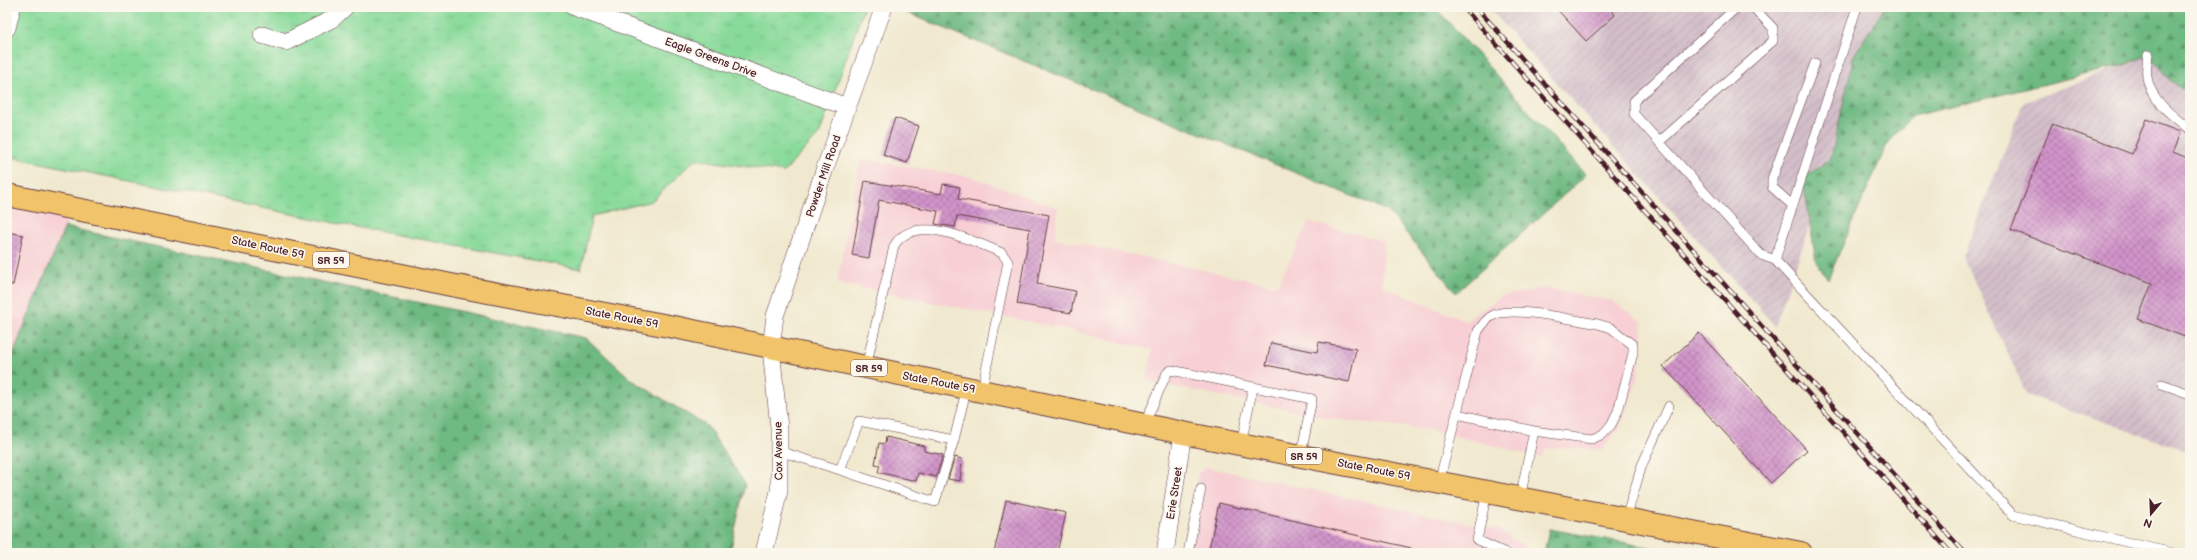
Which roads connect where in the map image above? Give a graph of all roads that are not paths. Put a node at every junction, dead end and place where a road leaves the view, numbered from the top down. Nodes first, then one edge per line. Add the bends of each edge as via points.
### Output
1 (12, 7) edge
2 (345, 7) edge
3 (574, 7) edge
4 (884, 7) edge
5 (1737, 7) edge
6 (1753, 7) edge
7 (1857, 7) edge
8 (7, 28) edge
9 (262, 35) dead end
10 (2148, 55) dead end
11 (1815, 64) dead end
12 (847, 107) junction
13 (2190, 130) edge
14 (1659, 142) junction
15 (7, 195) edge
16 (1792, 205) junction
17 (1775, 260) junction
18 (771, 348) junction
19 (866, 367) junction
20 (2162, 384) dead end
21 (1253, 387) junction
22 (975, 389) junction
23 (2190, 394) edge
24 (1669, 406) dead end
25 (1457, 414) junction
26 (1144, 425) junction
27 (1534, 431) junction
28 (1183, 433) junction
29 (954, 440) junction
30 (1242, 444) junction
31 (779, 451) junction
32 (1301, 455) junction
33 (840, 470) junction
34 (1439, 482) junction
35 (1202, 489) dead end
36 (1488, 491) junction
37 (1520, 498) junction
38 (1626, 518) junction
39 (764, 553) edge
40 (1165, 553) edge
41 (1188, 553) edge
42 (1506, 553) edge
43 (1801, 553) edge
44 (2173, 553) edge

1 - 8 street
2 - 9 street via 332,19 286,42
3 - 12 street, Eagle Greens Drive
4 - 12 street, Powder Mill Road
5 - 14 lane via 1634,101 1634,114
6 - 14 lane via 1773,28 1773,41
7 - 16 lane
10 - 13 lane via 2147,77 2152,94
11 - 16 lane via 1772,179 1772,187
12 - 18 street, Powder Mill Road via 775,316
14 - 17 lane via 1761,255
15 - 18 main road, State Route 59 / SR 59
16 - 17 lane
17 - 44 lane via 2013,515
18 - 19 main road, State Route 59 / SR 59
18 - 31 street, Cox Avenue
19 - 22 main road, State Route 59 / SR 59
19 - 22 lane via 894,246 905,233 917,229 937,230 1002,253 1008,262
20 - 23 lane
21 - 26 lane via 1171,370 1167,373
21 - 30 lane
21 - 32 lane via 1312,399
22 - 26 main road, State Route 59 / SR 59
22 - 29 lane
24 - 38 lane via 1642,465
25 - 27 lane
25 - 27 lane via 1478,331 1486,320 1495,314 1513,311 1598,324 1612,328 1633,345 1618,411 1603,434 1592,439
25 - 34 lane
26 - 28 main road, State Route 59 / SR 59
27 - 37 lane
28 - 30 main road, State Route 59 / SR 59
28 - 40 street, Erie Street
29 - 33 lane via 859,421
29 - 33 lane via 935,502
30 - 32 main road, State Route 59 / SR 59
31 - 33 lane
31 - 39 street, Cox Avenue via 779,491
32 - 34 main road, State Route 59 / SR 59
34 - 36 main road, State Route 59 / SR 59
35 - 41 lane
36 - 37 main road, State Route 59 / SR 59
36 - 42 lane via 1477,540
37 - 38 main road, State Route 59 / SR 59
38 - 43 main road, State Route 59 / SR 59

